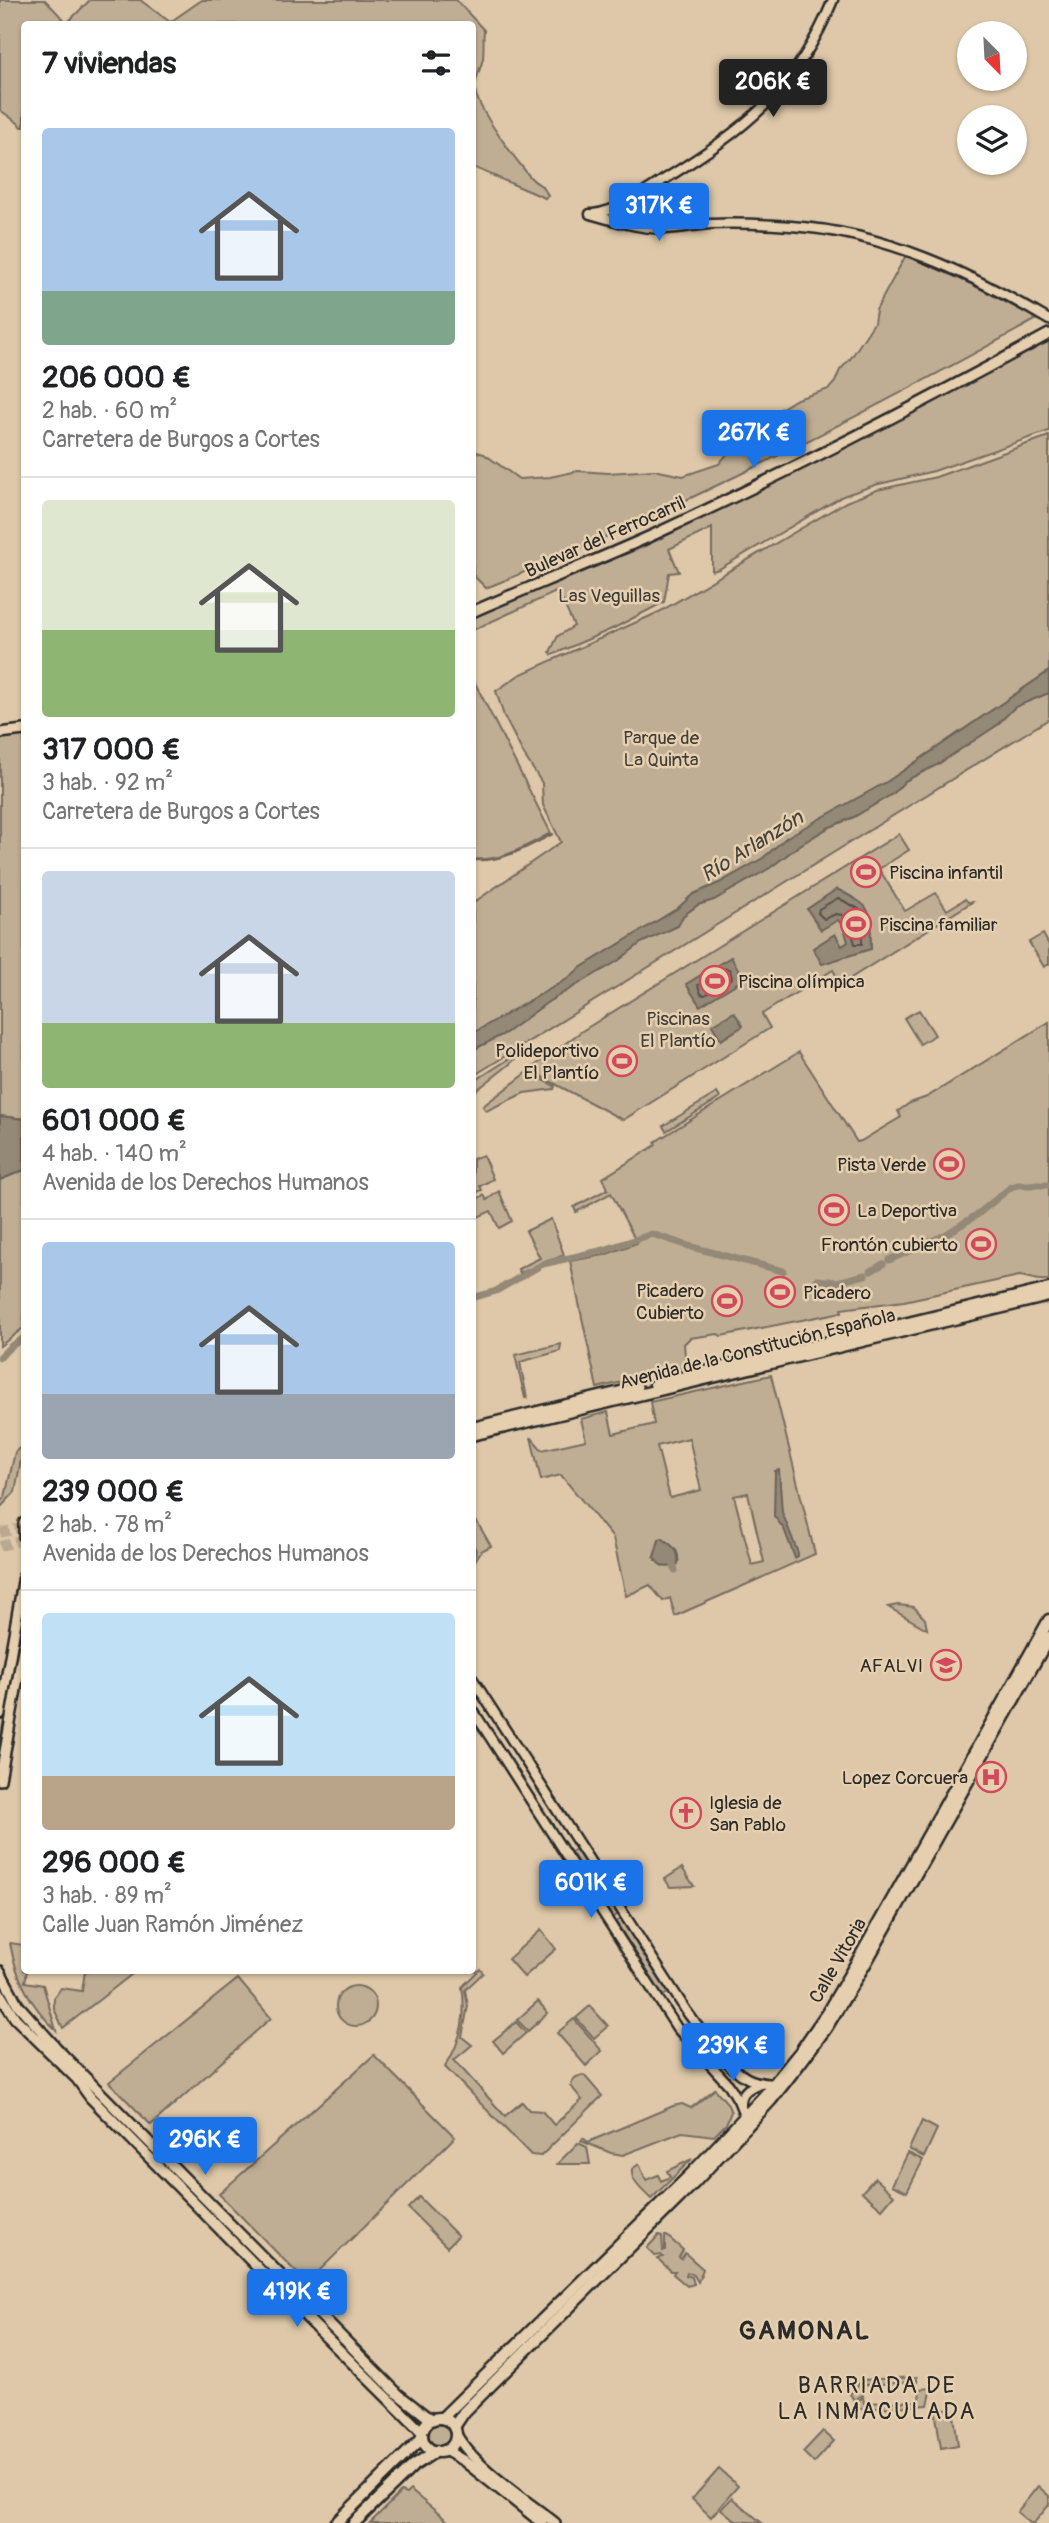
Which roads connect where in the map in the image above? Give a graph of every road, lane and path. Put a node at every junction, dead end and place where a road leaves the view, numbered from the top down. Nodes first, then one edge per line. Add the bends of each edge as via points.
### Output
1 (833, 0) edge
2 (655, 186) junction
3 (639, 194) junction
4 (622, 204) junction
5 (651, 204) junction
6 (625, 223) junction
7 (695, 226) junction
8 (1049, 320) edge
9 (1049, 334) edge
10 (476, 610) edge
11 (21, 730) edge
12 (0, 733) edge
13 (1049, 1289) edge
14 (1049, 1296) edge
15 (476, 1427) edge
16 (476, 1434) edge
17 (21, 1593) edge
18 (1049, 1620) edge
19 (1049, 1637) edge
20 (21, 1661) edge
21 (476, 1684) edge
22 (0, 1714) edge
23 (476, 1715) edge
24 (0, 1780) edge
25 (0, 1971) edge
26 (0, 1994) edge
27 (725, 2058) junction
28 (713, 2069) junction
29 (760, 2083) junction
30 (774, 2084) junction
31 (746, 2115) junction
32 (438, 2418) junction
33 (455, 2431) junction
34 (422, 2435) junction
35 (441, 2451) junction
36 (336, 2523) edge
37 (354, 2523) edge
38 (542, 2523) edge
39 (555, 2523) edge

1 - 2 street via 804,57 766,106
2 - 3 street
2 - 5 street
3 - 4 street
3 - 5 street
4 - 6 street
4 - 6 street via 590,214
5 - 7 street via 670,222
6 - 7 street via 662,229
7 - 8 street via 793,226 865,238 956,271
9 - 10 main road, Bulevar del Ferrocarril via 728,500
11 - 12 main road
13 - 15 highway, Avenida de la Constitución Española
14 - 16 highway, Avenida de la Constitución Española
17 - 22 main road
18 - 30 highway, Calle Vitoria via 842,1988
19 - 31 highway, Calle Vitoria via 848,1993 818,2040
20 - 24 main road
21 - 27 street via 676,1996
23 - 28 street via 670,2018
25 - 32 main road via 18,2005 61,2053 388,2384 426,2416
26 - 34 main road via 15,2018 90,2097
27 - 28 street
27 - 29 street via 744,2076
28 - 31 street via 729,2085
29 - 30 street
29 - 31 street via 744,2093 741,2100
30 - 31 highway, Calle Vitoria
31 - 32 highway, Calle Vitoria via 630,2235
31 - 33 highway, Calle Vitoria via 659,2219 464,2412
32 - 33 highway
32 - 34 highway via 428,2422
33 - 35 highway via 453,2444
33 - 39 main road via 477,2460
34 - 35 highway via 427,2447
34 - 36 highway
35 - 37 highway via 413,2466
35 - 38 main road via 464,2461

